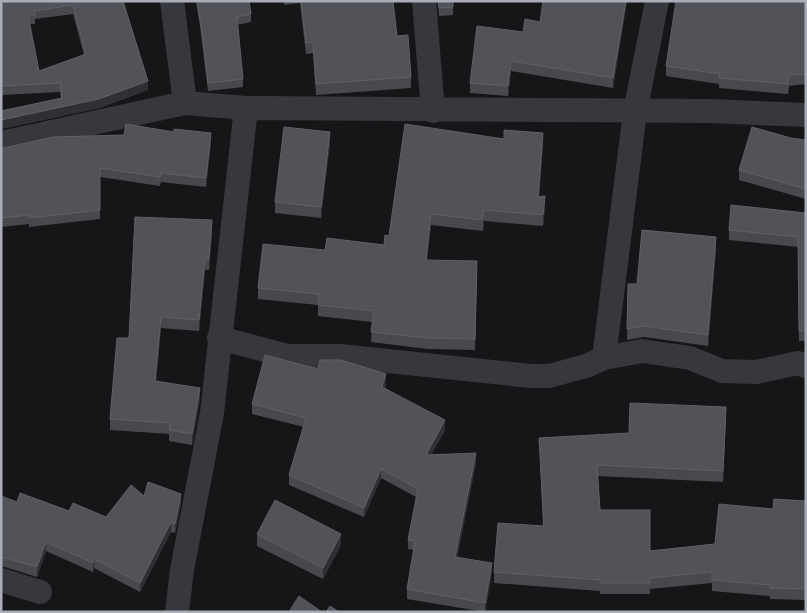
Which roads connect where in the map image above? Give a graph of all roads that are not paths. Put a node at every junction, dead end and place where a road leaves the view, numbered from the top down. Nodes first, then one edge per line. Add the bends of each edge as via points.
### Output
1 (172, 1) edge
2 (424, 1) edge
3 (657, 1) edge
4 (185, 103) junction
5 (246, 108) junction
6 (433, 111) junction
7 (635, 112) junction
8 (806, 115) edge
9 (1, 143) edge
10 (219, 338) junction
11 (604, 358) junction
12 (806, 366) edge
13 (1, 580) edge
14 (40, 592) dead end
15 (177, 612) edge

1 - 4 street
2 - 6 street
3 - 7 street
4 - 5 street
4 - 9 street
5 - 6 street
5 - 10 street
6 - 7 street via 538,109
7 - 8 street
7 - 11 street
10 - 11 street via 288,356 340,356 531,376 549,376
10 - 15 street via 212,412
11 - 12 street via 642,351 690,358 722,371 756,372 798,363
13 - 14 street

